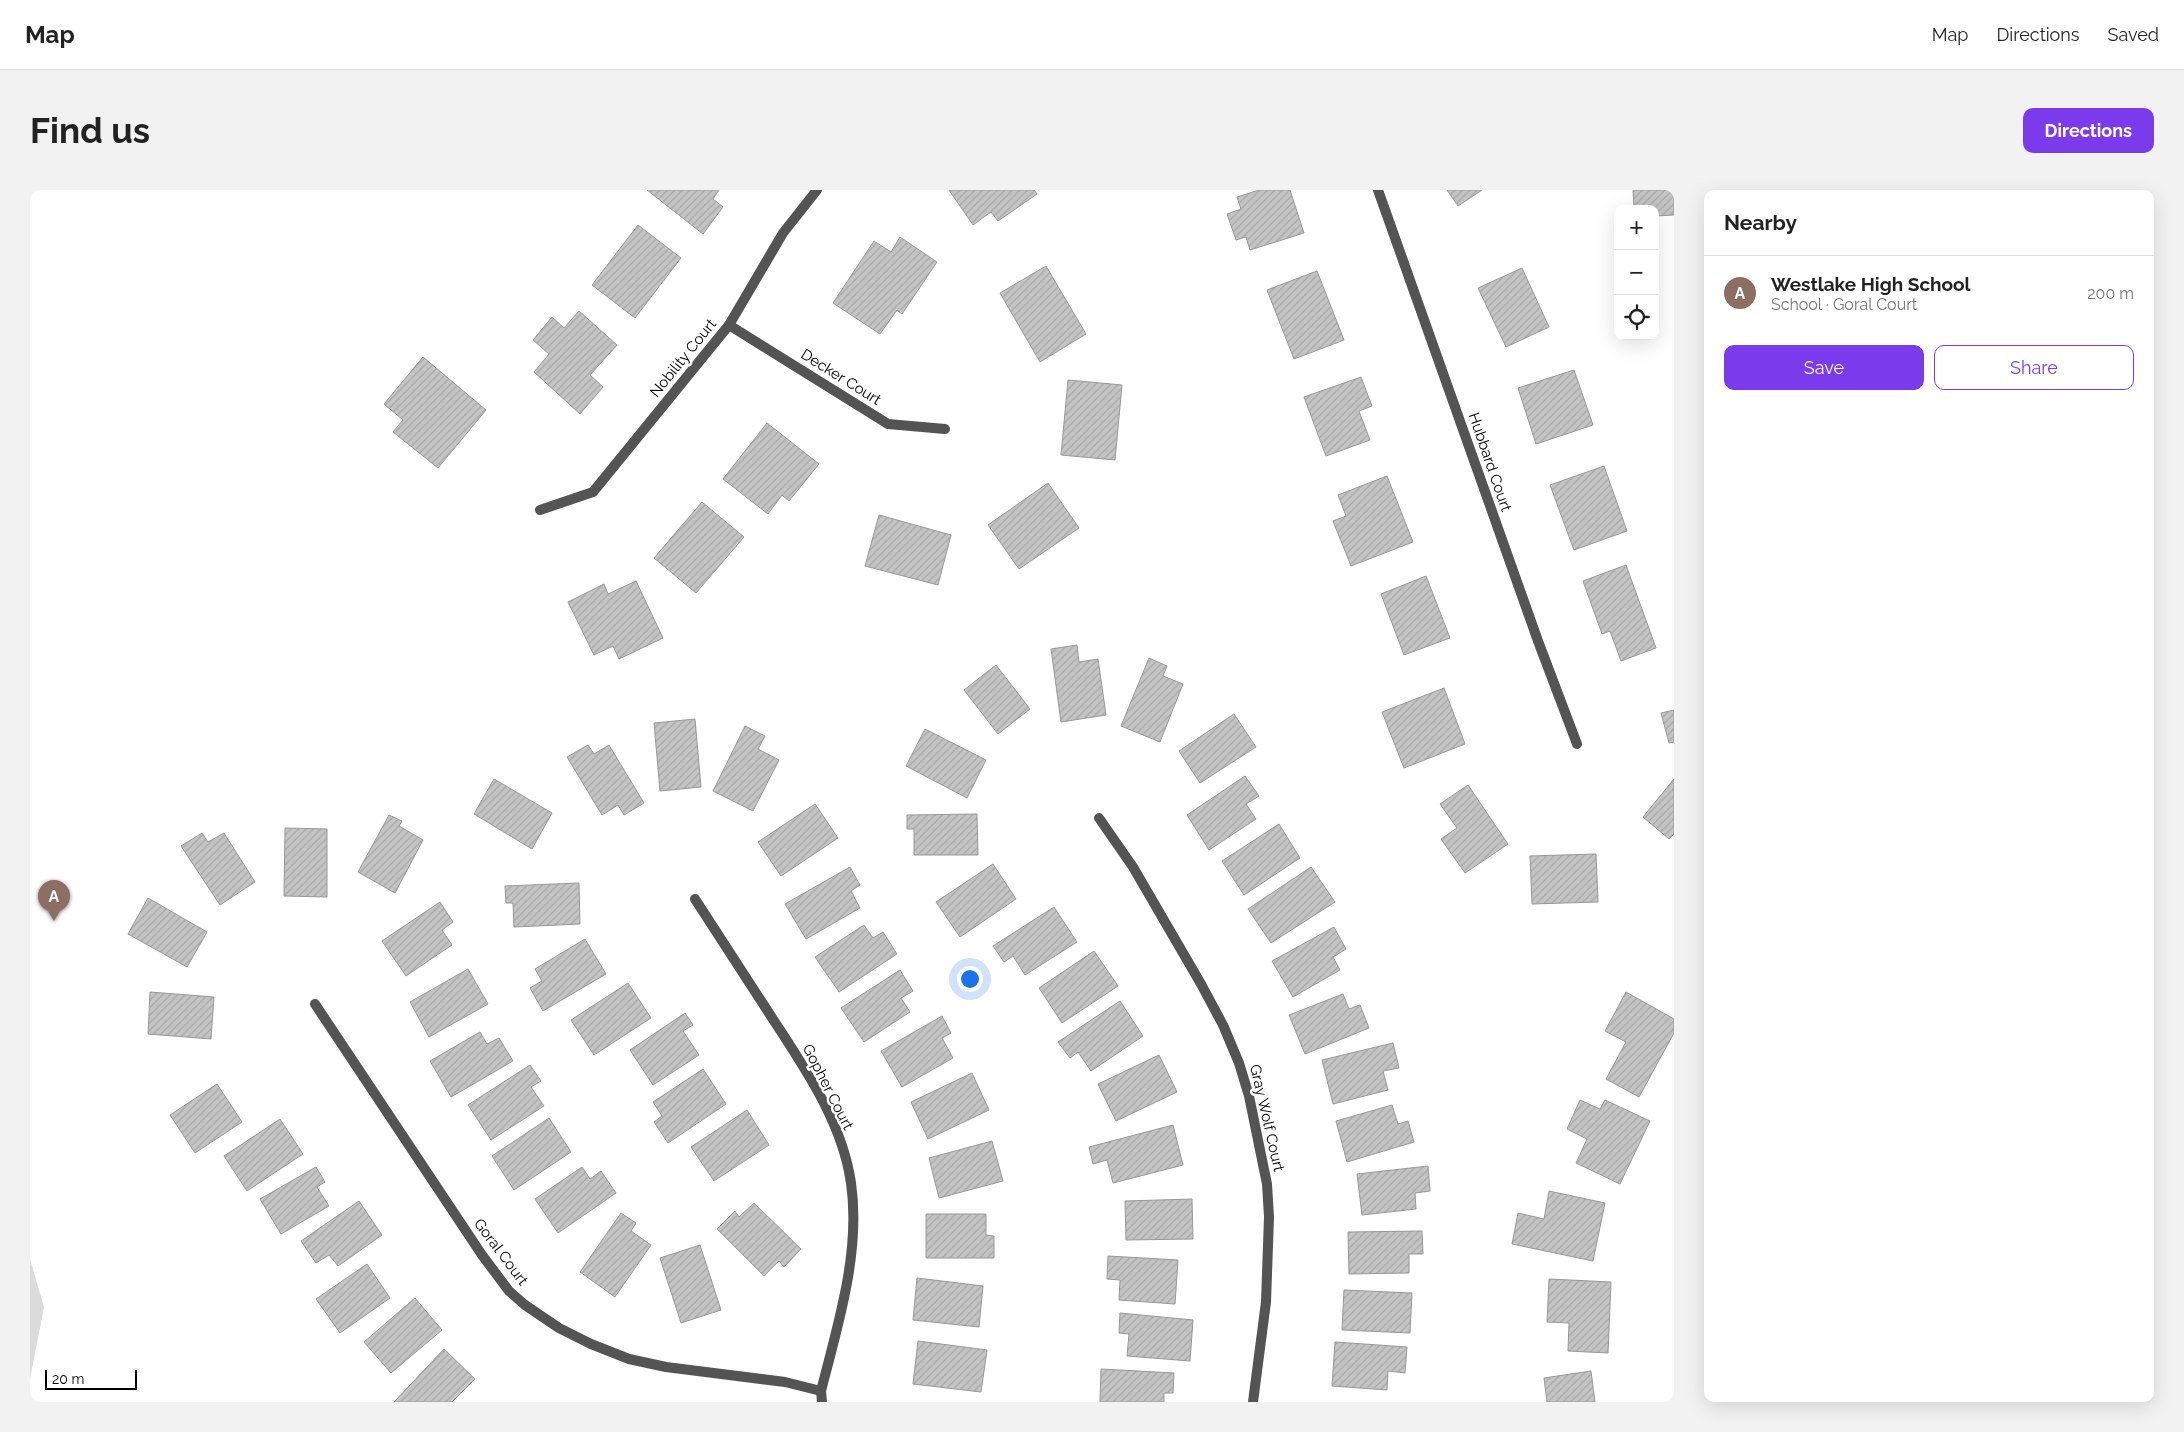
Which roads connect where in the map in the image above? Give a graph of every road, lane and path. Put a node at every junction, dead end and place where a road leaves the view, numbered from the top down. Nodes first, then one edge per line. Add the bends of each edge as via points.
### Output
1 (817, 190) edge
2 (1378, 190) edge
3 (729, 325) junction
4 (945, 429) dead end
5 (540, 510) dead end
6 (1577, 744) dead end
7 (1099, 818) dead end
8 (695, 899) dead end
9 (315, 1004) dead end
10 (821, 1397) edge
11 (1254, 1402) edge

1 - 3 street, Nobility Court via 783,233
2 - 6 street, Hubbard Court
3 - 4 street, Decker Court via 888,424
3 - 5 street, Nobility Court via 593,492
7 - 11 street, Gray Wolf Court via 1133,867 1201,984 1223,1025 1249,1096 1269,1217 1266,1302
8 - 10 street, Gopher Court via 800,1060 827,1111 841,1145 851,1183 853,1224 845,1293
9 - 10 street, Goral Court via 482,1255 509,1291 525,1305 559,1328 629,1359 666,1367 785,1382

